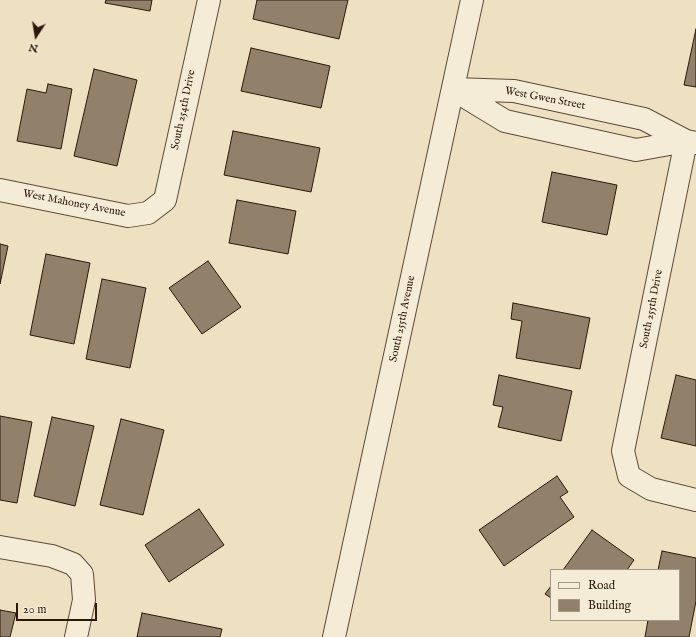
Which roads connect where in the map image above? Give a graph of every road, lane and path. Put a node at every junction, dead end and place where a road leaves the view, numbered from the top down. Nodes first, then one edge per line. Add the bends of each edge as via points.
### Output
1 (209, 0) edge
2 (472, 0) edge
3 (453, 89) junction
4 (691, 142) edge
5 (0, 190) edge
6 (148, 213) joint
7 (696, 500) edge
8 (0, 547) edge
9 (76, 637) edge
10 (334, 637) edge

1 - 6 street, South 254th Drive via 164,200
2 - 3 street, South 255th Avenue
3 - 4 street, West Gwen Street via 514,91 644,119
3 - 4 street via 505,121 636,150
3 - 10 street, South 255th Avenue
4 - 7 street, South 255th Drive via 623,451 629,476 651,489
5 - 6 street, West Mahoney Avenue via 128,216
8 - 9 street via 52,556 73,564 82,574 84,600

